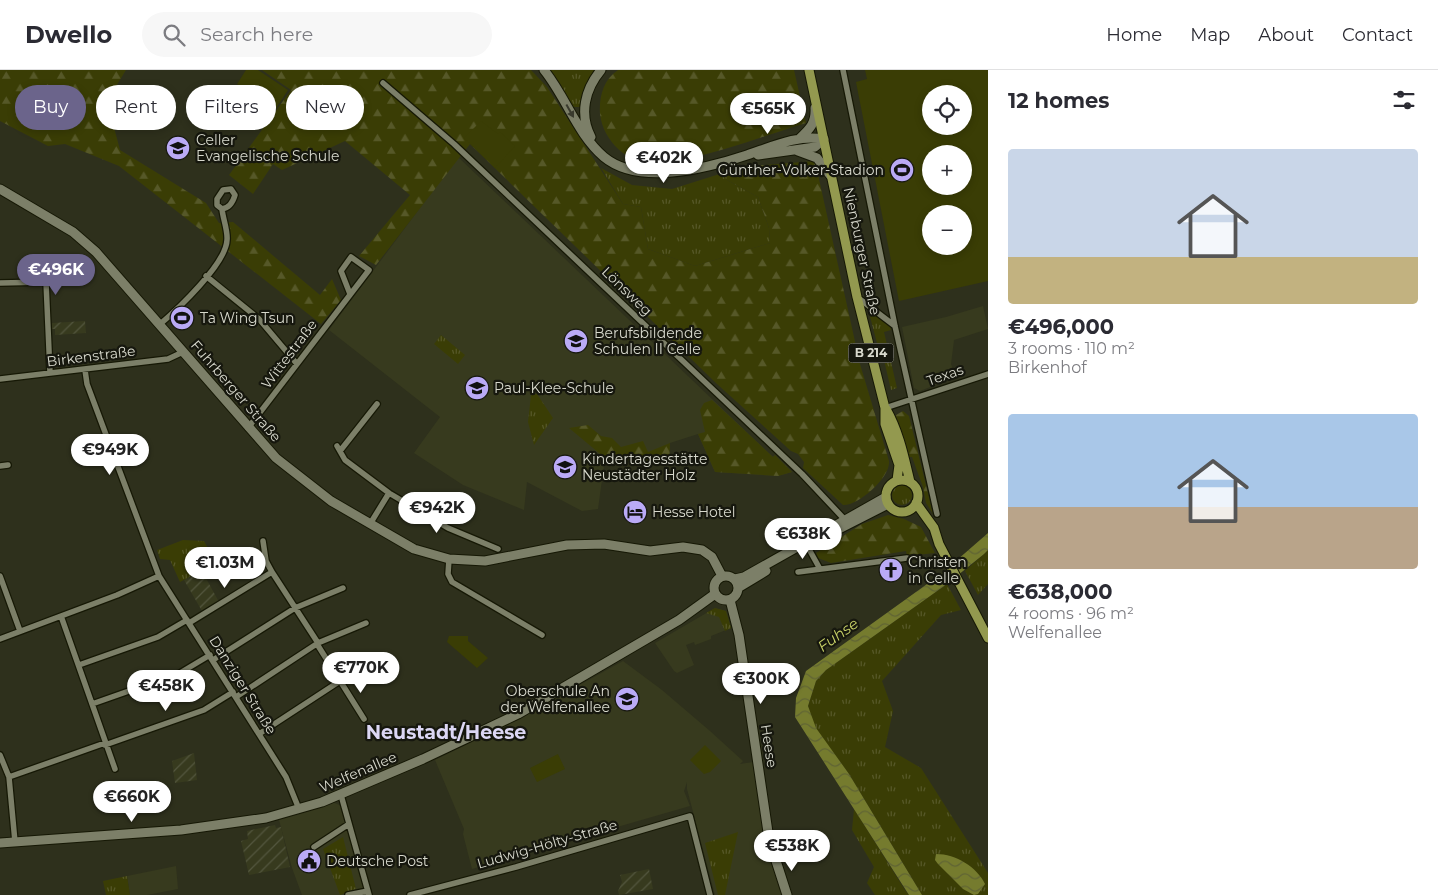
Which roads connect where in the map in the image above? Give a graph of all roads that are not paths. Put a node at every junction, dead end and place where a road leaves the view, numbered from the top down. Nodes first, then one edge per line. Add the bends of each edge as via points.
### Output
1 (544, 70) edge
2 (601, 70) edge
3 (810, 70) edge
4 (843, 70) edge
5 (383, 83) dead end
6 (814, 92) junction
7 (798, 139) junction
8 (824, 140) junction
9 (798, 151) junction
10 (603, 156) junction
11 (744, 156) junction
12 (832, 177) junction
13 (0, 188) edge
14 (222, 209) dead end
15 (206, 276) junction
16 (0, 283) edge
17 (350, 294) junction
18 (857, 297) junction
19 (159, 325) junction
20 (895, 326) junction
21 (182, 352) junction
22 (297, 364) junction
23 (85, 370) junction
24 (50, 373) junction
25 (988, 374) edge
26 (0, 379) edge
27 (911, 400) junction
28 (377, 404) dead end
29 (885, 408) junction
30 (248, 428) junction
31 (8, 465) dead end
32 (0, 466) edge
33 (897, 480) junction
34 (910, 482) junction
35 (389, 493) junction
36 (887, 500) junction
37 (916, 503) junction
38 (907, 511) junction
39 (937, 514) dead end
40 (846, 521) junction
41 (370, 524) junction
42 (263, 541) dead end
43 (806, 544) junction
44 (939, 544) junction
45 (498, 549) dead end
46 (907, 558) dead end
47 (449, 559) junction
48 (820, 569) junction
49 (272, 572) junction
50 (798, 572) dead end
51 (0, 576) edge
52 (159, 576) junction
53 (722, 576) junction
54 (737, 584) junction
55 (343, 588) dead end
56 (715, 594) junction
57 (730, 600) junction
58 (295, 608) junction
59 (61, 616) junction
60 (188, 621) junction
61 (366, 623) dead end
62 (20, 632) junction
63 (542, 635) dead end
64 (988, 638) edge
65 (0, 639) edge
66 (318, 644) junction
67 (212, 658) junction
68 (390, 659) dead end
69 (79, 665) junction
70 (340, 682) junction
71 (234, 695) junction
72 (92, 704) junction
73 (364, 719) dead end
74 (258, 734) junction
75 (105, 744) junction
76 (0, 755) edge
77 (115, 769) dead end
78 (10, 777) junction
79 (341, 795) junction
80 (299, 809) junction
81 (349, 824) junction
82 (15, 842) junction
83 (0, 843) edge
84 (314, 847) dead end
85 (368, 893) edge
86 (348, 895) edge
87 (410, 895) edge
88 (710, 895) edge
89 (787, 895) edge

1 -> 10 main road via 588,140
2 - 10 main road via 588,92 584,110 587,130
3 - 6 main road, Nienburger Straße / B 214
4 - 20 street, Nienburger Straße
5 - 40 street, Lönsweg via 458,148 802,474
6 - 7 main road via 814,120 811,128
6 - 8 main road, Nienburger Straße / B 214
7 - 8 main road via 813,137
7 - 11 main road
8 - 9 main road via 815,147
8 - 12 main road, Nienburger Straße / B 214
9 - 11 main road
9 - 12 main road via 817,158
10 - 11 main road via 623,168 650,173 679,171
12 - 18 main road, Nienburger Straße / B 214
13 - 19 main road, Fuhrberger Straße via 73,232 96,252
14 - 15 street via 227,240 225,251
15 - 19 street via 189,300
15 - 22 street via 259,319
16 - 24 street via 46,282
17 - 17 street, Wittestraße via 369,270 351,257 341,271
17 - 22 street, Wittestraße
18 - 20 street
18 - 29 main road, Nienburger Straße / B 214
19 - 21 main road, Fuhrberger Straße
20 - 27 street, Nienburger Straße
21 - 23 street, Birkenstraße via 168,359
21 - 30 main road, Fuhrberger Straße
22 - 30 street, Wittestraße
23 - 24 street, Birkenstraße
23 - 52 street, Danziger Straße via 90,392
24 - 26 street, Birkenstraße
25 - 27 street, Texas
27 - 29 street
27 - 39 street, Nienburger Straße
28 - 35 street via 338,449 345,460
29 - 33 main road, Nienburger Straße / B 214 via 885,424 899,465
29 - 34 main road, Nienburger Straße / B 214 via 896,430
30 - 41 main road, Fuhrberger Straße via 302,480
31 - 32 street
33 - 34 main road
33 - 36 main road via 890,485
34 - 37 main road, B 214 via 917,491
35 - 41 street
35 - 45 street via 448,528
36 - 38 main road, B 214 via 896,511
36 - 40 main road
37 - 38 main road
37 - 44 main road, B 214 via 934,528
38 - 44 main road, B 214 via 922,519
40 - 43 main road
41 - 47 main road, Fuhrberger Straße via 414,549
42 - 49 street via 266,561
43 - 48 street
43 - 54 main road
44 - 64 main road, B 214
46 - 48 street
47 - 53 main road, Fuhrberger Straße via 485,561 586,544 650,551 683,547 702,550 712,557
47 - 63 street via 448,574 452,582
48 - 50 street
49 - 58 street
49 - 60 street
51 - 62 street
52 - 59 street
52 - 60 street, Danziger Straße
53 - 54 main road via 729,576
53 - 56 main road via 714,585
54 - 57 main road via 736,595
55 - 58 street
56 - 57 main road via 723,600
56 - 79 main road, Welfenallee via 679,620 518,714
57 - 89 main road, Heese via 739,635 769,839
58 - 66 street
58 - 67 street
59 - 62 street
59 - 69 street
60 - 67 street, Danziger Straße
60 - 69 street via 158,637
61 - 66 street
62 - 65 street
66 - 70 street
66 - 71 street
67 - 71 street, Danziger Straße
67 - 72 street via 180,674
68 - 70 street
69 - 72 street
70 - 73 street
70 - 74 street
71 - 74 street, Danziger Straße
71 - 75 street via 204,710
72 - 75 street
74 - 80 street, Danziger Straße via 286,777
75 - 77 street
75 - 78 street
76 - 78 street
78 - 82 street
79 - 80 main road, Welfenallee
79 - 81 street
80 - 82 main road, Welfenallee via 182,830
81 - 84 street
81 - 85 street
82 - 83 main road, Welfenallee
85 - 86 street
87 - 88 street, Ludwig-Hölty-Straße via 690,816

